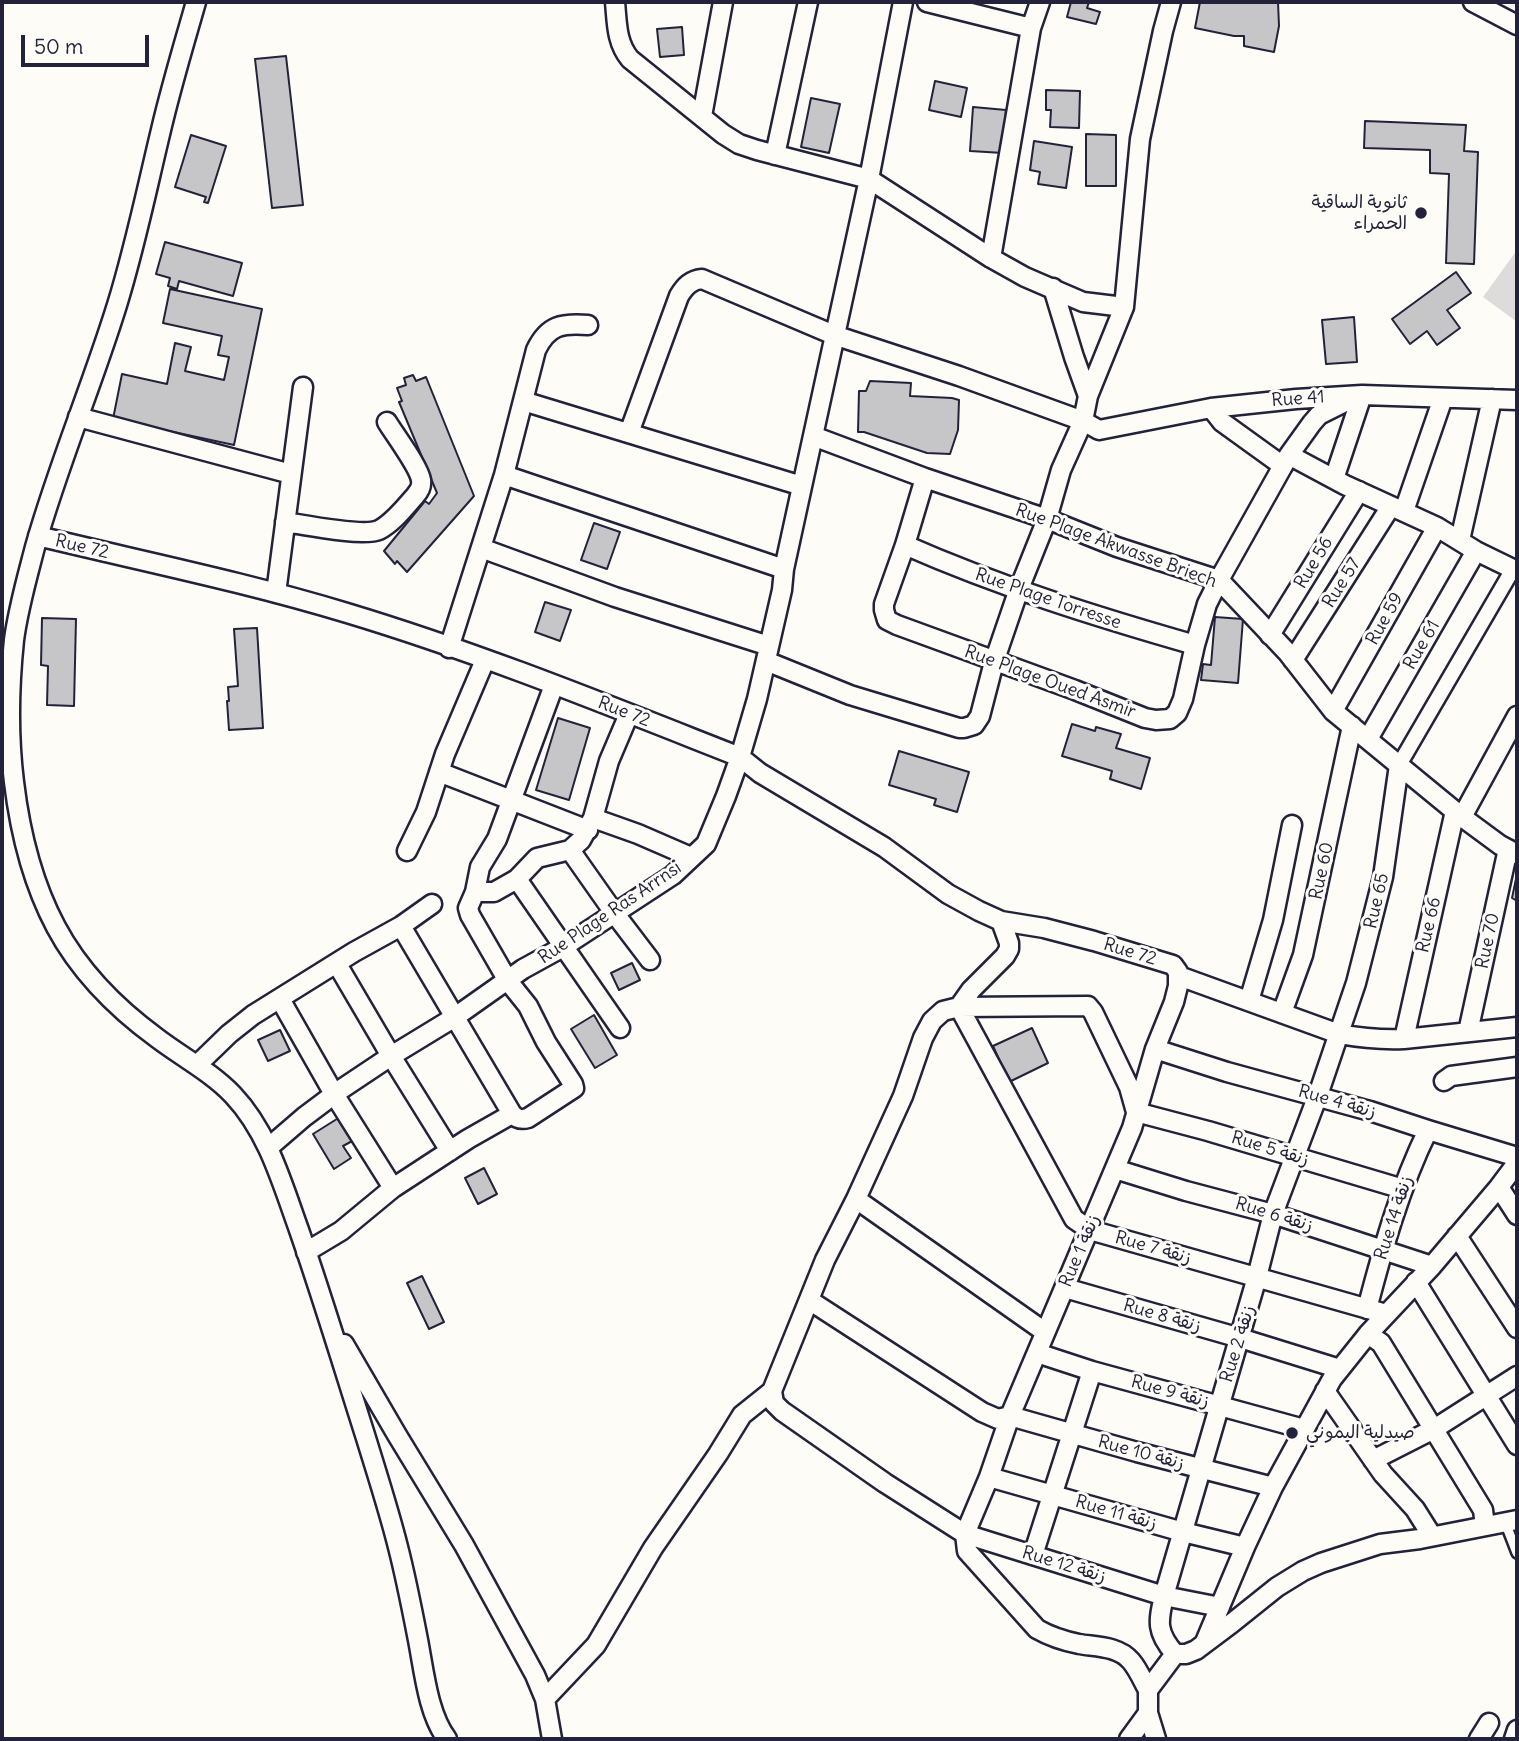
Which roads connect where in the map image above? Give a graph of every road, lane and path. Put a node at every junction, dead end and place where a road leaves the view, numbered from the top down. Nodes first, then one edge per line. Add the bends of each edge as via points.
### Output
1 (196, 2) edge
2 (615, 2) edge
3 (723, 2) edge
4 (808, 2) edge
5 (903, 2) edge
6 (927, 2) edge
7 (1040, 2) edge
8 (1171, 2) edge
9 (1473, 2) edge
10 (1517, 25) edge
11 (1031, 28) junction
12 (702, 116) junction
13 (775, 155) junction
14 (869, 179) junction
15 (991, 258) junction
16 (1053, 288) junction
17 (1124, 307) junction
18 (588, 325) dead end
19 (834, 335) junction
20 (303, 387) dead end
21 (1362, 395) junction
22 (1088, 396) junction
23 (1443, 398) junction
24 (1492, 399) junction
25 (1517, 400) edge
26 (523, 401) junction
27 (1211, 408) junction
28 (78, 417) junction
29 (1083, 421) junction
30 (387, 422) dead end
31 (629, 433) junction
32 (813, 436) junction
33 (1286, 460) junction
34 (291, 474) junction
35 (504, 475) junction
36 (925, 478) junction
37 (1334, 479) junction
38 (802, 486) junction
39 (1359, 491) junction
40 (1398, 508) junction
41 (1047, 519) junction
42 (285, 522) junction
43 (1437, 527) junction
44 (38, 536) junction
45 (1460, 540) junction
46 (905, 545) junction
47 (481, 548) junction
48 (1476, 551) junction
49 (784, 569) junction
50 (1515, 570) edge
51 (1219, 580) junction
52 (1019, 589) junction
53 (276, 593) junction
54 (1270, 635) junction
55 (1195, 645) junction
56 (449, 648) junction
57 (768, 653) junction
58 (485, 660) junction
59 (1293, 660) junction
60 (995, 662) junction
61 (554, 685) junction
62 (1333, 711) junction
63 (629, 714) junction
64 (1517, 716) edge
65 (1352, 726) junction
66 (1368, 739) junction
67 (740, 757) junction
68 (1399, 765) junction
69 (439, 772) junction
70 (511, 801) junction
71 (1458, 814) junction
72 (590, 824) junction
73 (1292, 825) dead end
74 (407, 850) dead end
75 (570, 850) junction
76 (1513, 852) edge
77 (691, 857) junction
78 (517, 879) junction
79 (475, 892) junction
80 (432, 904) dead end
81 (615, 914) junction
82 (1002, 921) junction
83 (401, 926) junction
84 (563, 947) junction
85 (650, 960) dead end
86 (337, 964) junction
87 (1176, 971) junction
88 (508, 981) junction
89 (280, 999) junction
90 (1249, 1001) junction
91 (959, 1007) junction
92 (1282, 1013) junction
93 (455, 1017) junction
94 (1517, 1027) edge
95 (620, 1028) dead end
96 (1468, 1032) junction
97 (1339, 1034) junction
98 (1404, 1039) junction
99 (1156, 1049) junction
100 (391, 1056) junction
101 (197, 1065) junction
102 (1517, 1067) edge
103 (1444, 1081) dead end
104 (334, 1094) junction
105 (1318, 1096) junction
106 (1136, 1112) junction
107 (512, 1114) junction
108 (1428, 1130) junction
109 (268, 1148) junction
110 (450, 1151) junction
111 (1294, 1157) junction
112 (1517, 1157) edge
113 (1517, 1163) edge
114 (1115, 1169) junction
115 (1499, 1187) junction
116 (393, 1188) junction
117 (1403, 1189) junction
118 (856, 1199) junction
119 (1273, 1214) junction
120 (1517, 1215) edge
121 (1090, 1230) junction
122 (1457, 1236) junction
123 (1384, 1250) junction
124 (306, 1252) junction
125 (1432, 1266) junction
126 (1258, 1277) junction
127 (1416, 1282) junction
128 (1065, 1287) junction
129 (809, 1300) junction
130 (1367, 1309) junction
131 (326, 1314) junction
132 (1387, 1314) junction
133 (1517, 1328) edge
134 (1045, 1332) junction
135 (1368, 1334) junction
136 (1240, 1338) junction
137 (1037, 1353) junction
138 (1340, 1369) junction
139 (1092, 1371) junction
140 (1517, 1376) edge
141 (772, 1391) junction
142 (1325, 1391) junction
143 (1486, 1395) junction
144 (1219, 1406) junction
145 (1010, 1416) junction
146 (1304, 1429) junction
147 (1434, 1429) junction
148 (1072, 1434) junction
149 (1517, 1445) edge
150 (1373, 1460) junction
151 (1201, 1469) junction
152 (989, 1477) junction
153 (1273, 1487) junction
154 (1052, 1496) junction
155 (1511, 1521) edge
156 (1485, 1526) junction
157 (1183, 1532) junction
158 (965, 1534) junction
159 (1432, 1536) junction
160 (1245, 1547) junction
161 (1517, 1553) edge
162 (1033, 1555) junction
163 (1164, 1596) junction
164 (1220, 1607) junction
165 (1205, 1642) junction
166 (1175, 1654) junction
167 (1147, 1690) junction
168 (545, 1699) junction
169 (1148, 1713) junction
170 (1489, 1723) dead end
171 (1517, 1730) edge
172 (440, 1736) edge
173 (552, 1739) edge
174 (1129, 1739) edge
175 (1156, 1739) edge
176 (1479, 1739) edge
177 (1514, 1739) edge

1 - 28 street via 129,266
2 - 12 street via 619,40 626,55
3 - 12 street
4 - 13 street
5 - 14 street, Rue Plage Ras Arrnsi
6 - 11 street
7 - 11 street
8 - 17 street via 1140,139
9 - 10 street
11 - 15 street
12 - 13 street via 732,140
13 - 14 street
14 - 15 street
14 - 19 street, Rue Plage Ras Arrnsi
15 - 16 street
16 - 17 street via 1083,302
16 - 22 street
17 - 22 street
18 - 26 street via 557,327 541,340
19 - 29 street, Rue 41
19 - 31 street, Rue 41 via 702,279 690,283 673,310
19 - 32 street, Rue Plage Ras Arrnsi
20 - 34 street
21 - 23 street, Rue 41
21 - 27 street, Rue 41
21 - 33 street via 1320,415
21 - 37 street
22 - 29 street
23 - 24 street, Rue 41
23 - 40 street
24 - 25 street, Rue 41
24 - 45 street
26 - 31 street
26 - 35 street
27 - 29 street, Rue 41 via 1099,430
27 - 33 street via 1222,422
28 - 34 street
28 - 44 street
29 - 41 street
30 - 42 street via 417,471 421,486 386,525 363,533
31 - 38 street
32 - 36 street, Rue Plage Akwasse Briech
32 - 38 street, Rue Plage Ras Arrnsi
33 - 37 street
33 - 51 street
34 - 42 street
35 - 47 street
35 - 49 street
36 - 41 street, Rue Plage Akwasse Briech
36 - 46 street
37 - 39 street
38 - 49 street, Rue Plage Ras Arrnsi
39 - 40 street
39 - 54 street, Rue 56
40 - 43 street
40 - 59 street, Rue 57
41 - 51 street, Rue Plage Akwasse Briech
41 - 52 street
42 - 53 street
43 - 45 street
43 - 62 street, Rue 59
44 - 53 street, Rue 72
44 - 101 street via 15,637 9,705 17,806 32,868 56,929 93,981 155,1037
45 - 48 street
46 - 52 street, Rue Plage Torresse
46 - 60 street, Rue Plage Oued Asmir via 886,597 887,620
47 - 56 street
47 - 57 street
48 - 50 street
48 - 66 street, Rue 61
49 - 57 street, Rue Plage Ras Arrnsi
50 - 68 street
51 - 54 street, Rue Plage Akwasse Briech
51 - 55 street
52 - 55 street, Rue Plage Torresse
52 - 60 street
53 - 56 street, Rue 72
54 - 59 street, Rue Plage Akwasse Briech
55 - 60 street, Rue Plage Oued Asmir via 1183,699 1170,719 1145,718
56 - 58 street, Rue 72
57 - 60 street via 850,695 964,728 974,725 980,716
57 - 67 street, Rue Plage Ras Arrnsi
58 - 61 street, Rue 72
58 - 69 street
59 - 62 street, Rue Plage Akwasse Briech
61 - 63 street, Rue 72
61 - 70 street
62 - 65 street, Rue Plage Akwasse Briech
63 - 67 street, Rue 72
63 - 72 street
64 - 71 street, Rue 66
65 - 66 street, Rue Plage Akwasse Briech
65 - 92 street, Rue 60 via 1303,955
66 - 68 street, Rue Plage Akwasse Briech
67 - 77 street, Rue Plage Ras Arrnsi via 712,833
67 - 82 street, Rue 72 via 884,847 948,894
68 - 71 street, Rue Plage Akwasse Briech
68 - 97 street, Rue 65 via 1384,877
69 - 70 street
69 - 74 street
70 - 72 street
70 - 79 street via 480,867
71 - 76 street, Rue Plage Akwasse Briech
71 - 98 street, Rue 66
72 - 75 street
72 - 77 street via 638,834
73 - 90 street via 1273,920
75 - 78 street via 537,858
75 - 81 street
76 - 96 street, Rue 70
77 - 81 street, Rue Plage Ras Arrnsi via 673,875
78 - 79 street via 494,892
78 - 84 street
79 - 88 street via 470,915
80 - 83 street
81 - 84 street, Rue Plage Ras Arrnsi
81 - 85 street
82 - 87 street, Rue 72 via 1094,940
82 - 91 street via 1009,949
83 - 86 street
83 - 93 street
84 - 88 street, Rue Plage Ras Arrnsi
84 - 95 street
86 - 89 street
86 - 100 street
87 - 90 street, Rue 72
87 - 99 street, Rue 1 زنقة via 1174,1002
88 - 93 street, Rue Plage Ras Arrnsi
88 - 107 street via 528,1006 574,1086 528,1118
89 - 101 street via 245,1020
89 - 104 street
90 - 92 street, Rue 72
91 - 106 street via 1087,1006 1129,1087
91 - 118 street via 943,1011 932,1021
91 - 121 street via 1074,1219
92 - 97 street, Rue 72
93 - 100 street, Rue Plage Ras Arrnsi
93 - 107 street
94 - 96 street, Rue 72
96 - 98 street, Rue 72
97 - 98 street, Rue 72
97 - 105 street, Rue 2 زنقة
99 - 105 street, Rue 4 زنقة
99 - 106 street, Rue 1 زنقة
100 - 104 street, Rue Plage Ras Arrnsi
100 - 110 street
101 - 109 street via 233,1094
102 - 103 street via 1451,1076
104 - 109 street, Rue Plage Ras Arrnsi
104 - 116 street
105 - 108 street, Rue 4 زنقة
105 - 111 street, Rue 2 زنقة
106 - 111 street, Rue 5 زنقة
106 - 114 street, Rue 1 زنقة
107 - 110 street
108 - 112 street, Rue 4 زنقة
108 - 117 street, Rue 14 زنقة
109 - 124 street
110 - 116 street
111 - 117 street, Rue 5 زنقة
111 - 119 street, Rue 2 زنقة
113 - 115 street
114 - 119 street, Rue 6 زنقة
114 - 121 street, Rue 1 زنقة
115 - 120 street
115 - 122 street
116 - 124 street via 341,1231
117 - 123 street, Rue 14 زنقة
118 - 129 street
118 - 134 street
119 - 123 street, Rue 6 زنقة
119 - 126 street, Rue 2 زنقة
121 - 126 street, Rue 7 زنقة
121 - 128 street, Rue 1 زنقة
122 - 125 street
122 - 133 street
123 - 125 street, Rue 6 زنقة
123 - 130 street, Rue 14 زنقة
124 - 131 street
125 - 127 street
126 - 130 street, Rue 7 زنقة
126 - 136 street, Rue 2 زنقة
127 - 132 street
127 - 143 street
128 - 134 street, Rue 1 زنقة
128 - 136 street, Rue 8 زنقة
129 - 141 street
129 - 145 street, Rue 10 زنقة via 982,1412 998,1419
130 - 132 street, Rue 7 زنقة
131 - 168 street via 464,1545
131 - 172 street via 399,1550
132 - 135 street
134 - 137 street, Rue 1 زنقة
135 - 138 street
135 - 147 street via 1381,1343
136 - 138 street, Rue 8 زنقة
136 - 144 street, Rue 2 زنقة
137 - 139 street, Rue 9 زنقة
137 - 145 street, Rue 1 زنقة
138 - 142 street
139 - 144 street, Rue 9 زنقة
139 - 148 street
140 - 143 street
141 - 158 street, Rue 12 زنقة via 774,1403 782,1411
141 - 168 street via 742,1415 653,1548 596,1645
142 - 146 street
142 - 150 street
143 - 147 street
143 - 149 street
144 - 146 street, Rue 9 زنقة
144 - 151 street, Rue 2 زنقة
145 - 148 street, Rue 10 زنقة
145 - 152 street, Rue 1 زنقة
146 - 153 street
147 - 150 street
147 - 156 street via 1483,1510
148 - 151 street, Rue 10 زنقة
148 - 154 street
150 - 159 street
151 - 153 street, Rue 10 زنقة
151 - 157 street, Rue 2 زنقة
152 - 154 street, Rue 11 زنقة
152 - 158 street, Rue 1 زنقة
153 - 160 street
154 - 157 street, Rue 11 زنقة
154 - 162 street
155 - 156 street
155 - 161 lane
156 - 159 street
157 - 160 street, Rue 11 زنقة
157 - 163 street, Rue 2 زنقة
158 - 162 street, Rue 12 زنقة
158 - 167 street via 967,1551 1037,1629 1050,1637 1121,1653 1132,1661
159 - 165 street via 1368,1546 1303,1571
160 - 164 street
162 - 163 street, Rue 12 زنقة
163 - 164 street, Rue 12 زنقة
163 - 166 street, Rue 2 زنقة via 1159,1626
164 - 165 street
165 - 166 street via 1196,1650
166 - 167 street
167 - 169 street
168 - 173 street
169 - 174 street
169 - 175 street
170 - 176 street
171 - 177 street

